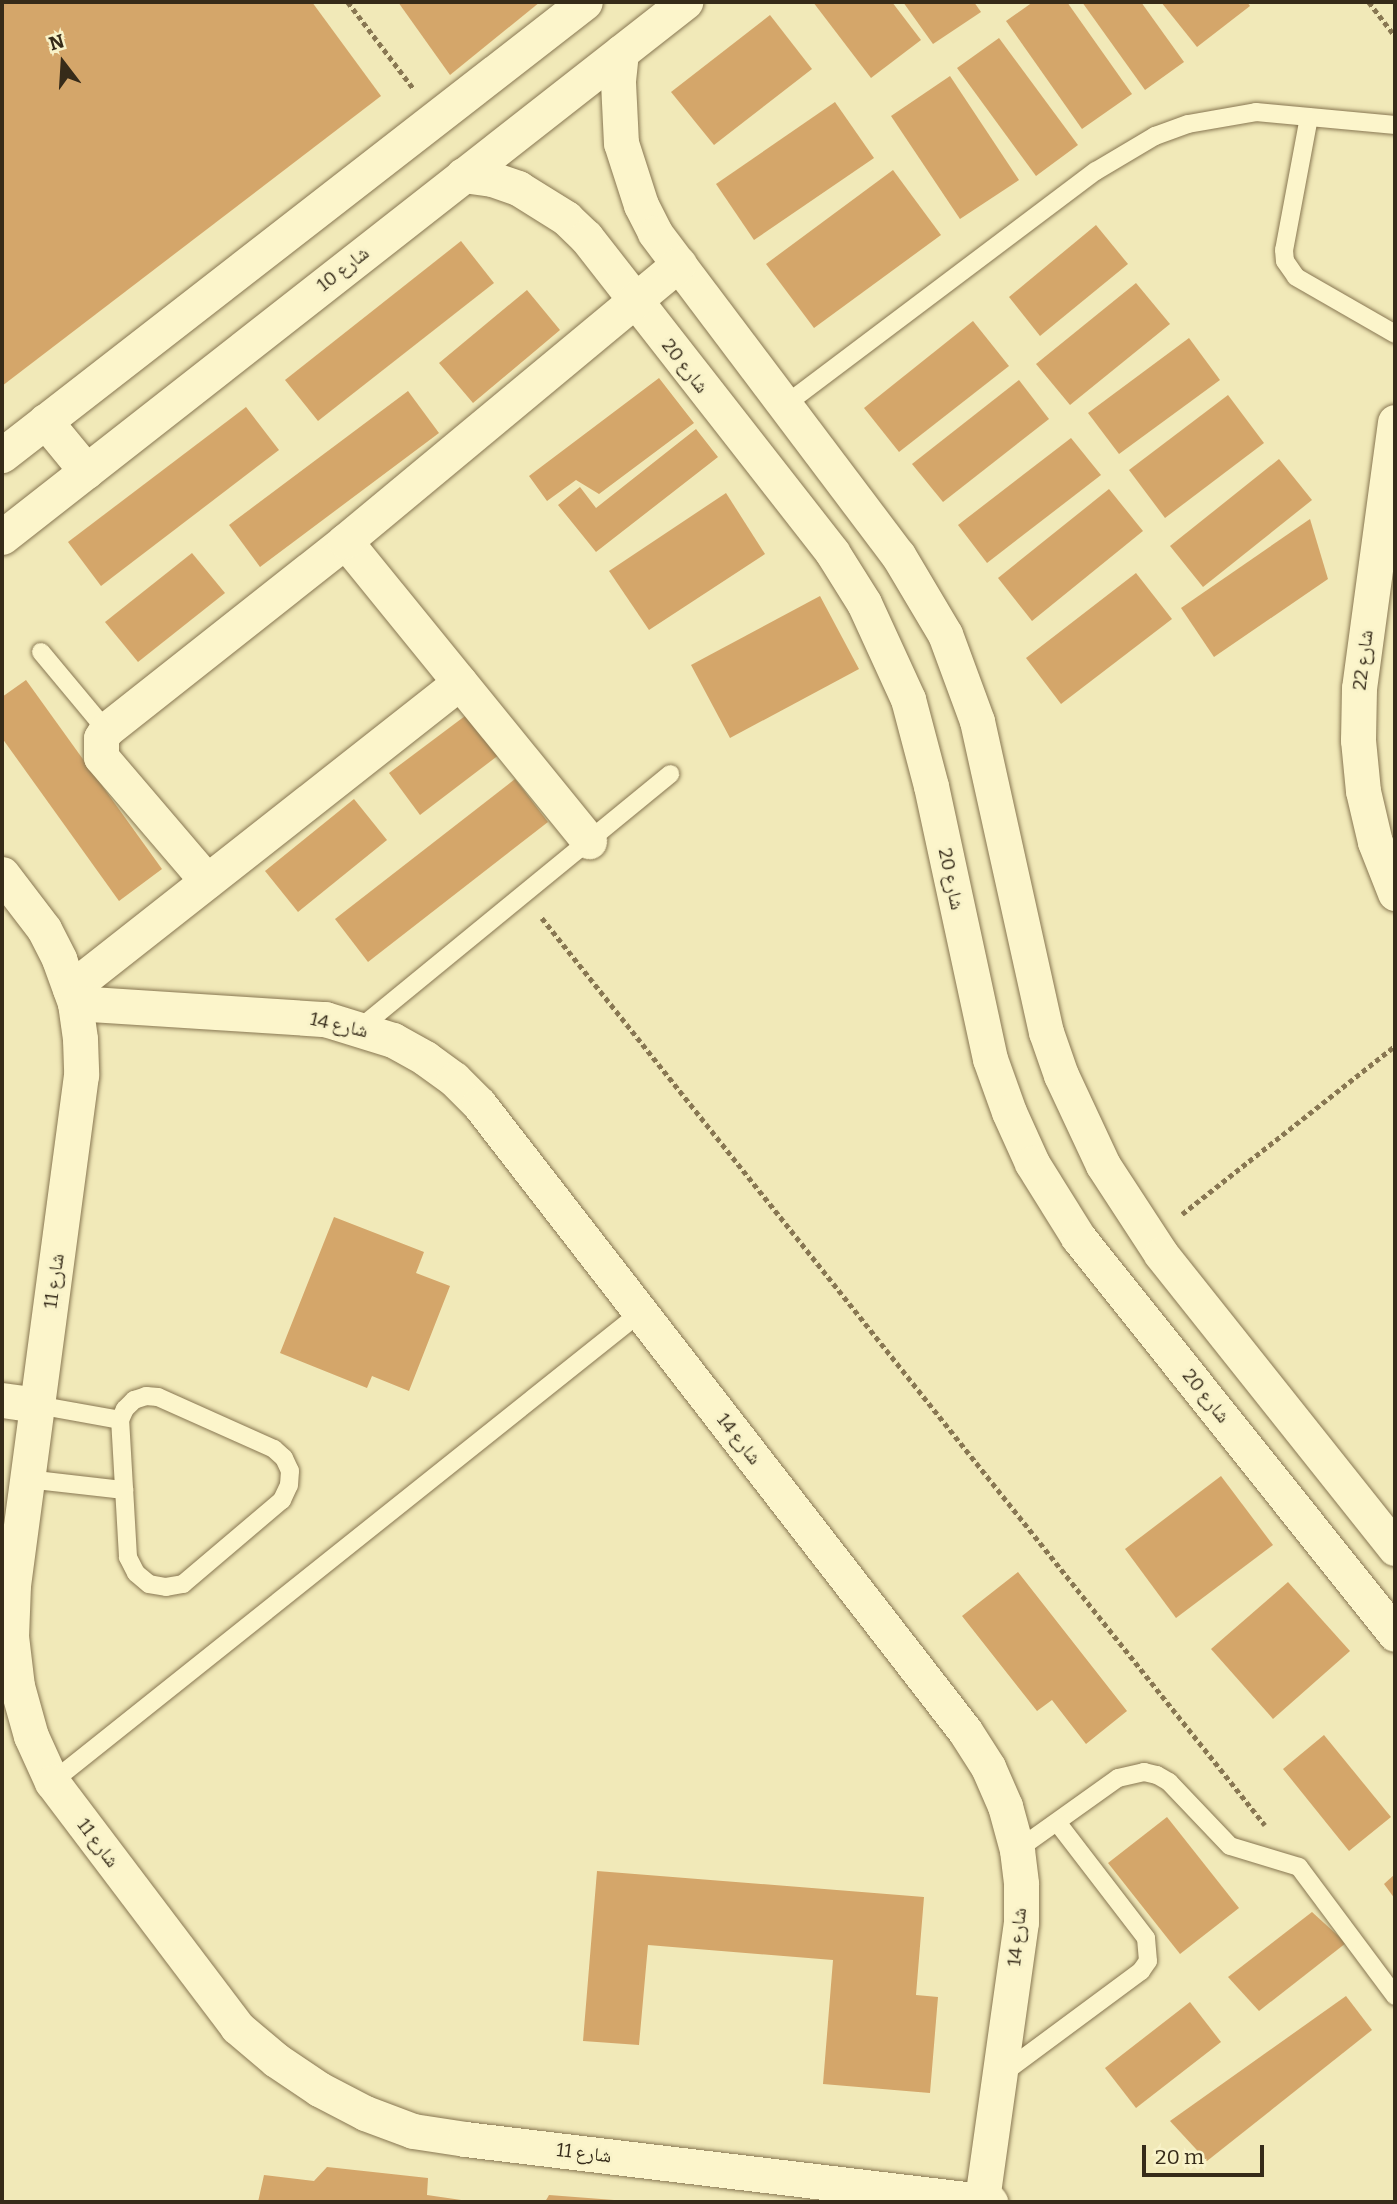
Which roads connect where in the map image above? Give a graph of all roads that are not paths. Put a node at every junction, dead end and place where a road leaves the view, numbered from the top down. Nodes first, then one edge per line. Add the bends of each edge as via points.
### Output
1 (585, 2) edge
2 (685, 2) edge
3 (621, 52) junction
4 (1309, 117) junction
5 (1395, 125) edge
6 (463, 175) junction
7 (679, 264) junction
8 (634, 301) junction
9 (1395, 334) edge
10 (785, 405) junction
11 (45, 421) junction
12 (1395, 422) edge
13 (2, 454) edge
14 (86, 471) junction
15 (2, 537) edge
16 (345, 541) junction
17 (41, 652) dead end
18 (460, 682) junction
19 (106, 730) junction
20 (670, 775) dead end
21 (589, 841) junction
22 (2, 874) edge
23 (207, 881) junction
24 (1395, 893) edge
25 (72, 996) junction
26 (360, 1028) junction
27 (641, 1312) junction
28 (2, 1400) edge
29 (37, 1405) junction
30 (120, 1420) junction
31 (27, 1479) junction
32 (124, 1490) junction
33 (1395, 1548) edge
34 (1395, 1634) edge
35 (52, 1782) junction
36 (1057, 1822) junction
37 (1017, 1850) junction
38 (1395, 1996) edge
39 (999, 2077) junction
40 (986, 2202) edge

1 - 11 street
2 - 3 street, شارع 10
3 - 6 street, شارع 10
3 - 7 street via 618,112 629,174 655,233
4 - 5 lane
4 - 9 lane via 1285,261 1296,277
4 - 10 lane via 1256,112 1222,116 1188,124 1125,151
6 - 8 street, شارع 20 via 518,188 566,218
6 - 14 street, شارع 10
7 - 8 street
7 - 10 street
8 - 16 street
8 - 34 street, شارع 20 via 832,552 890,657 921,742 990,1059 1009,1112 1054,1201
10 - 33 street via 898,555 946,634 977,721 1035,987 1061,1075 1103,1165 1151,1239
11 - 13 street
11 - 14 street
12 - 24 street, شارع 22 via 1359,688 1358,740 1363,792 1375,842
14 - 15 street, شارع 10
16 - 18 street
16 - 19 street
17 - 19 lane
18 - 21 street
18 - 23 street
19 - 23 street via 99,747 101,757
20 - 21 lane
21 - 26 lane
22 - 25 street, شارع 11 via 44,929
23 - 25 street
25 - 26 street, شارع 14 via 325,1019
25 - 29 street, شارع 11 via 81,1075
26 - 27 street, شارع 14 via 425,1058 479,1104
27 - 35 lane
27 - 37 street, شارع 14 via 965,1731 993,1777
28 - 29 street
29 - 30 lane
29 - 31 street, شارع 11
30 - 32 lane
30 - 32 lane via 134,1400 159,1397 274,1449 290,1471 282,1500 183,1584 166,1587 149,1584 136,1573 128,1557
31 - 32 lane
31 - 35 street, شارع 11 via 11,1636 17,1686 31,1736
35 - 40 street, شارع 11 via 237,2027 318,2089 365,2113 413,2131 465,2139
36 - 37 lane
36 - 38 lane via 1118,1778 1144,1772 1169,1782 1230,1846 1299,1867
36 - 39 lane via 1146,1938 1148,1961
37 - 39 street, شارع 14 via 1021,1922
39 - 40 street, شارع 14

